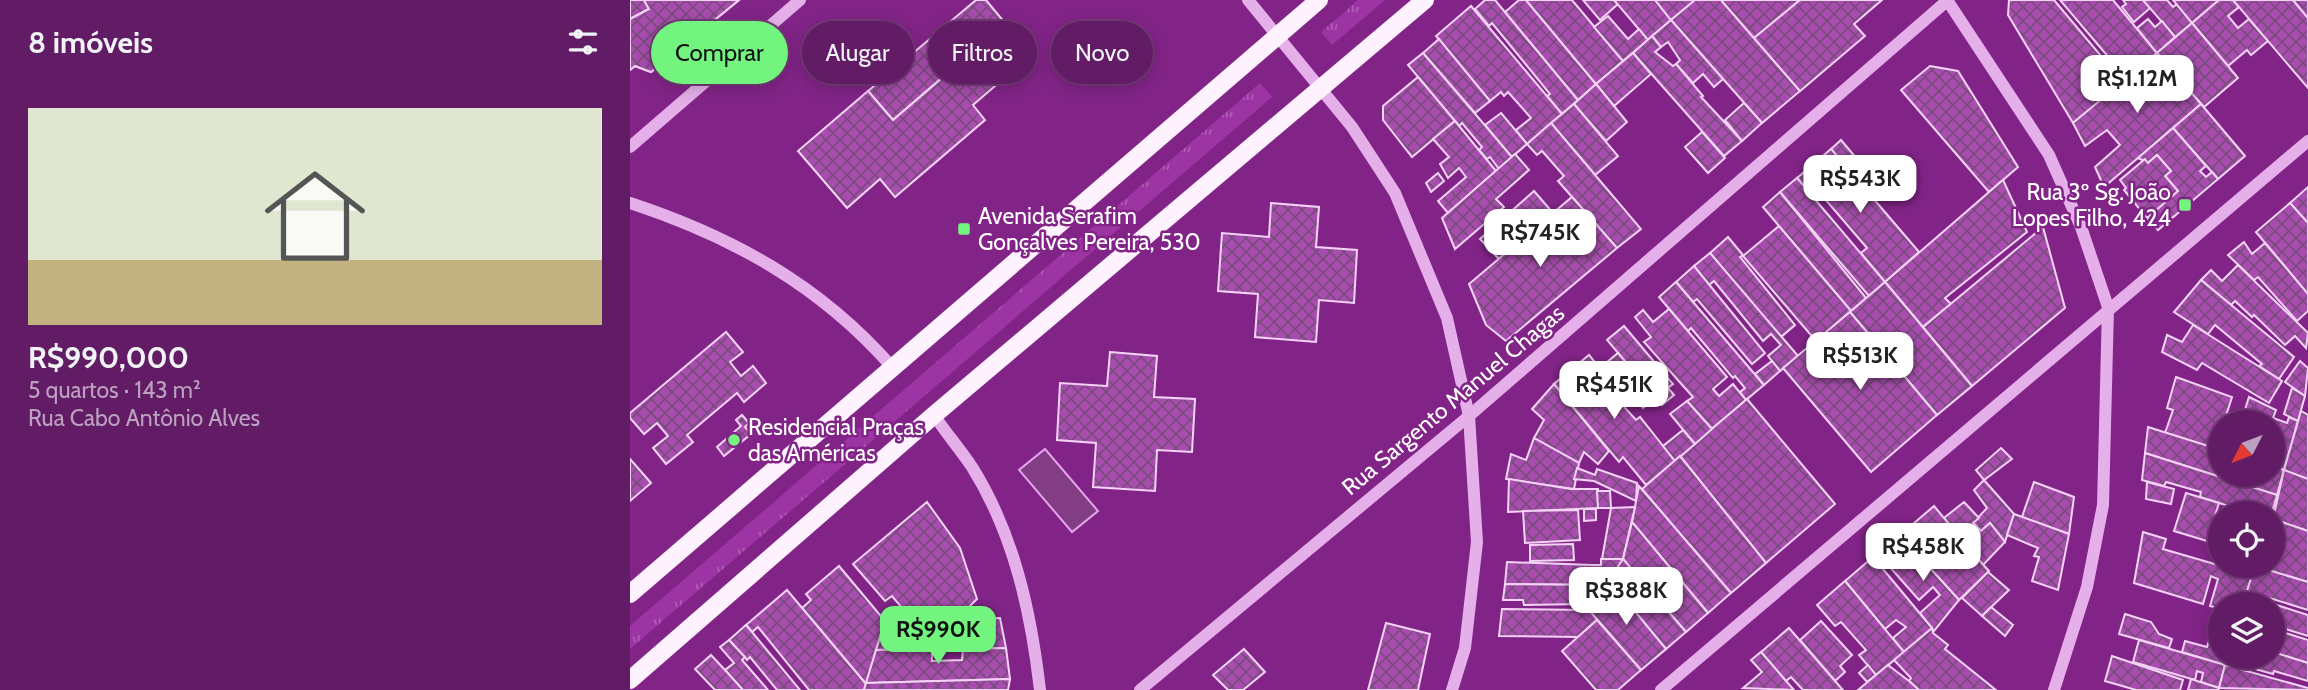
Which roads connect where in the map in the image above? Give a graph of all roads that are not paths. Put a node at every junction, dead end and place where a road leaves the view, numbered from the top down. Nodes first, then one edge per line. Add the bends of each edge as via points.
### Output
1 (800, 0) edge
2 (1248, 0) edge
3 (1319, 0) edge
4 (1425, 0) edge
5 (1947, 0) edge
6 (1279, 35) junction
7 (1322, 87) junction
8 (2308, 141) edge
9 (630, 147) edge
10 (630, 202) edge
11 (2109, 307) junction
12 (892, 367) junction
13 (934, 415) junction
14 (1469, 416) junction
15 (630, 594) edge
16 (630, 680) edge
17 (1040, 690) edge
18 (1139, 690) edge
19 (1452, 690) edge
20 (1661, 690) edge
21 (2054, 690) edge

1 - 9 street
2 - 6 street
3 - 6 main road
4 - 7 main road
5 - 11 street via 2049,155
5 - 14 street, Rua Sargento Manuel Chagas
6 - 7 street
6 - 12 main road
7 - 13 main road
7 - 14 street via 1395,193 1447,318
8 - 11 street
10 - 12 street via 695,225 810,289 861,331
11 - 20 street
11 - 21 street via 2103,505 2087,587
12 - 15 main road
13 - 16 main road
13 - 17 street via 972,468 1007,539 1034,635
14 - 18 street, Rua Sargento Manuel Chagas
14 - 19 street via 1477,542 1465,648

